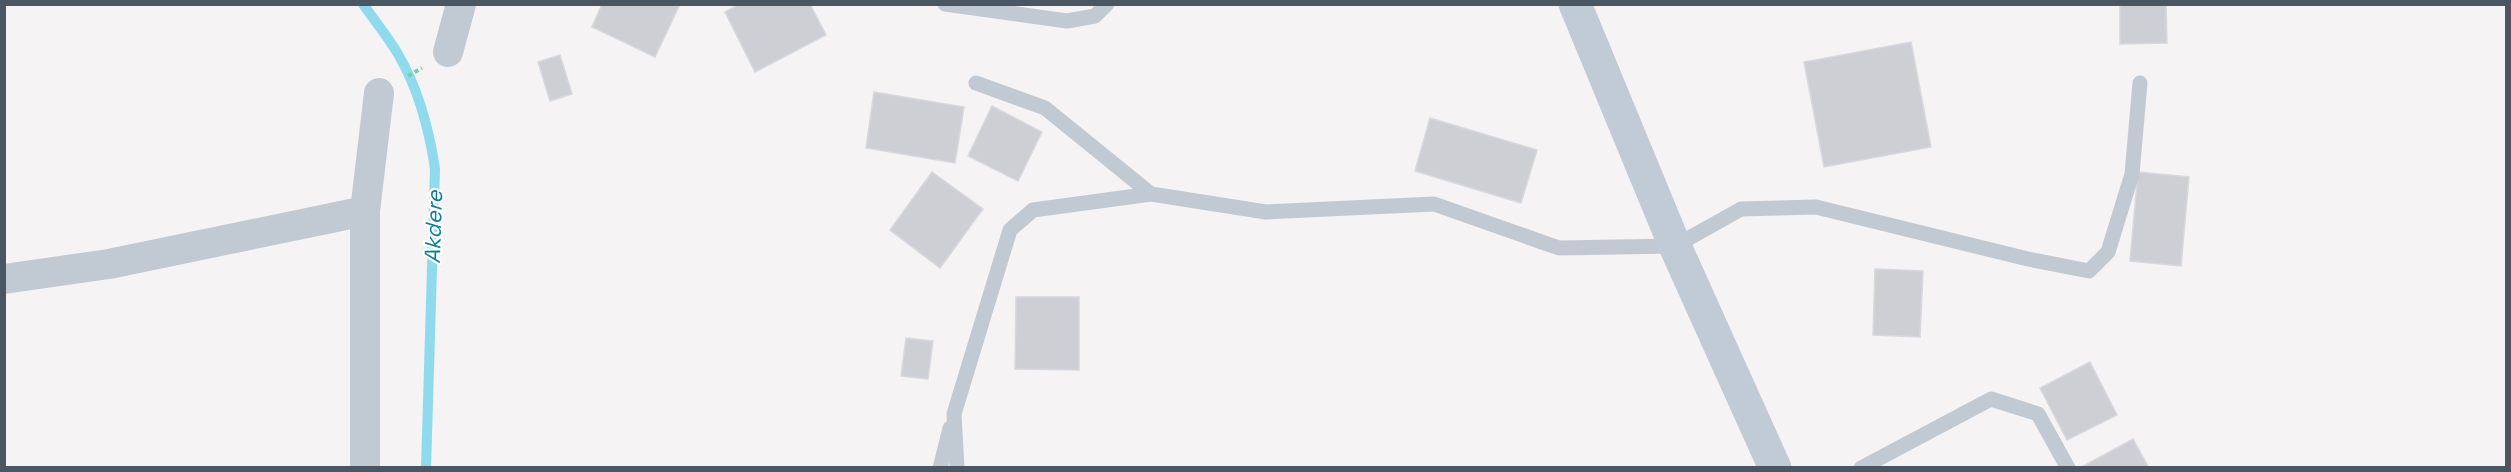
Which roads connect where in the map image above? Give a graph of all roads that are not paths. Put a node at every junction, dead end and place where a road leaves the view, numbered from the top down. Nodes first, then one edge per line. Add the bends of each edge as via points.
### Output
1 (461, 4) edge
2 (945, 4) edge
3 (1107, 4) edge
4 (1578, 12) edge
5 (448, 52) road end
6 (976, 83) dead end
7 (2140, 83) dead end
8 (379, 93) road end
9 (1151, 194) junction
10 (365, 211) junction
11 (1675, 246) junction
12 (4, 279) edge
13 (954, 414) junction
14 (365, 468) edge
15 (940, 468) edge
16 (957, 468) edge
17 (1775, 468) edge
18 (1861, 468) edge
19 (2068, 468) edge

1 - 5 street
2 - 3 lane via 1067,21 1095,16
4 - 11 main road
6 - 9 lane via 1045,108
7 - 11 lane via 2132,174 2108,252 2089,271 2028,260 1816,207 1741,209
8 - 10 street
9 - 11 lane via 1266,212 1434,204 1559,248
9 - 13 lane via 1033,210 1010,230
10 - 12 street via 109,264
10 - 14 street
11 - 17 main road
13 - 15 lane
13 - 16 lane
18 - 19 lane via 1990,399 2038,414

